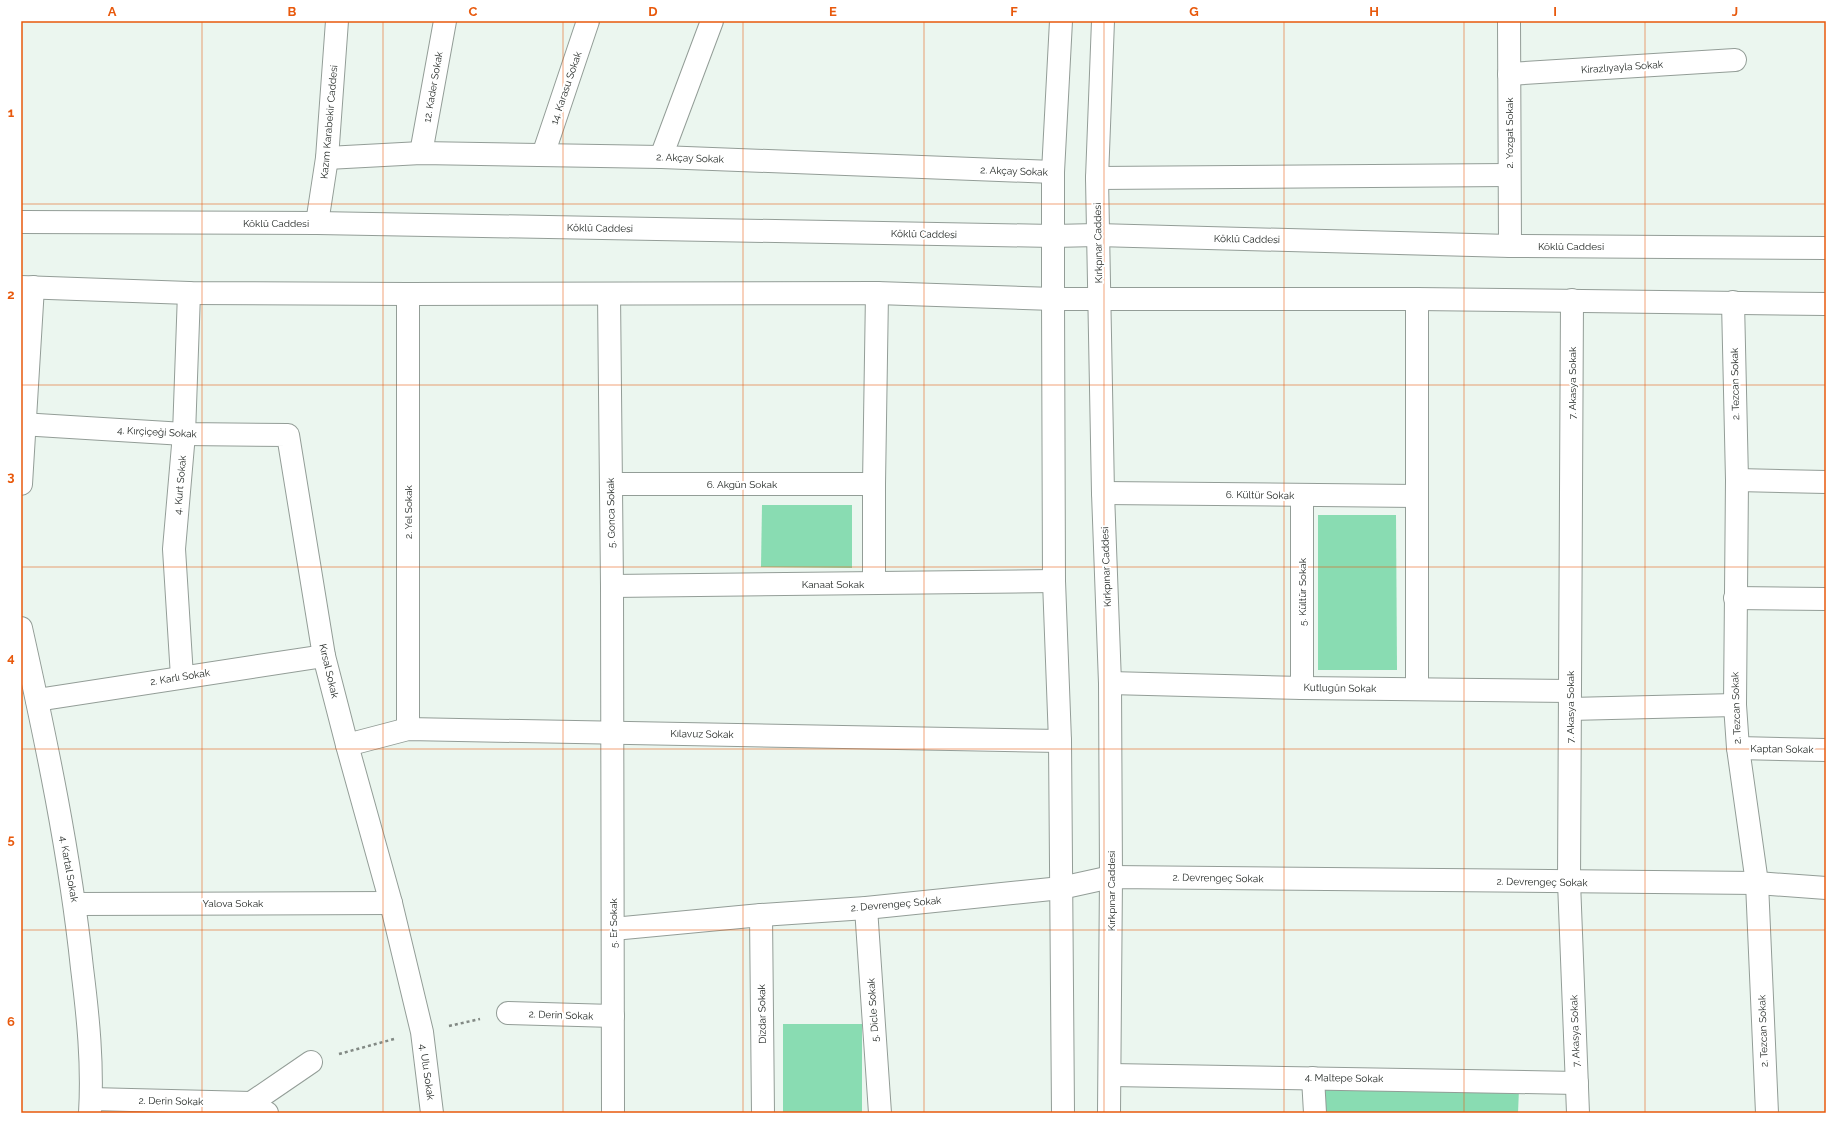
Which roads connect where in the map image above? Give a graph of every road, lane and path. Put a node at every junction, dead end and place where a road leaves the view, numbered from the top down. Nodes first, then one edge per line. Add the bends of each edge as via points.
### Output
1 (336, 21) edge
2 (445, 21) edge
3 (588, 21) edge
4 (712, 21) edge
5 (1061, 21) edge
6 (1103, 21) edge
7 (1509, 21) edge
8 (1735, 60) dead end
9 (1509, 74) junction
10 (421, 153) junction
11 (543, 155) junction
12 (661, 157) junction
13 (327, 158) junction
14 (1053, 172) junction
15 (1509, 176) junction
16 (1097, 178) junction
17 (21, 222) edge
18 (318, 223) junction
19 (1097, 235) junction
20 (1053, 236) junction
21 (1510, 246) junction
22 (1826, 248) edge
23 (27, 287) edge
24 (189, 292) junction
25 (877, 293) junction
26 (408, 294) junction
27 (609, 294) junction
28 (1098, 298) junction
29 (1053, 299) junction
30 (1417, 299) junction
31 (1572, 300) junction
32 (1733, 302) junction
33 (1826, 304) edge
34 (23, 424) edge
35 (184, 434) junction
36 (288, 435) joint
37 (1737, 480) junction
38 (1826, 482) edge
39 (21, 484) edge
40 (611, 484) junction
41 (874, 484) junction
42 (1103, 492) junction
43 (1302, 496) junction
44 (1417, 496) junction
45 (1054, 581) junction
46 (874, 583) junction
47 (612, 586) junction
48 (1735, 598) junction
49 (1826, 599) edge
50 (21, 628) edge
51 (324, 656) junction
52 (182, 677) junction
53 (1110, 682) junction
54 (1302, 688) junction
55 (1417, 689) junction
56 (37, 700) junction
57 (1570, 700) junction
58 (1735, 705) junction
59 (408, 729) junction
60 (611, 732) junction
61 (1060, 741) junction
62 (347, 746) junction
63 (1738, 748) junction
64 (1826, 750) edge
65 (1111, 877) junction
66 (1569, 882) junction
67 (1756, 883) junction
68 (1061, 888) junction
69 (1826, 888) edge
70 (391, 903) junction
71 (75, 904) junction
72 (866, 908) junction
73 (761, 915) junction
74 (613, 929) junction
75 (508, 1013) dead end
76 (613, 1016) junction
77 (312, 1062) dead end
78 (1111, 1075) junction
79 (1313, 1078) junction
80 (1578, 1083) junction
81 (91, 1106) edge
82 (259, 1108) edge
83 (432, 1113) edge
84 (613, 1113) edge
85 (764, 1113) edge
86 (880, 1113) edge
87 (1063, 1113) edge
88 (1109, 1113) edge
89 (1315, 1113) edge
90 (1578, 1113) edge
91 (1767, 1113) edge

1 - 13 street, Kazım Karabekir Caddesi
2 - 10 street, 12. Kader Sokak
3 - 11 street, 14. Karasu Sokak
4 - 12 street
5 - 14 street
6 - 16 street, Kırkpınar Caddesi
7 - 9 street, 2. Yozgat Sokak
8 - 9 street, Kirazlıyayla Sokak
9 - 15 street, 2. Yozgat Sokak
10 - 11 street, 2. Akçay Sokak
10 - 13 street, 2. Akçay Sokak
11 - 12 street, 2. Akçay Sokak
12 - 14 street, 2. Akçay Sokak
13 - 18 street, Kazım Karabekir Caddesi
14 - 20 street
15 - 16 street
15 - 21 street, 2. Yozgat Sokak
16 - 19 street, Kırkpınar Caddesi
17 - 18 street, Köklü Caddesi
18 - 20 street, Köklü Caddesi
19 - 20 street, Köklü Caddesi
19 - 21 street, Köklü Caddesi
19 - 28 street, Kırkpınar Caddesi
20 - 29 street
21 - 22 street, Köklü Caddesi
23 - 24 street
23 - 34 street
24 - 26 street
24 - 35 street, 4. Kurt Sokak
25 - 27 street
25 - 29 street
25 - 41 street
26 - 27 street
26 - 59 street, 2. Yel Sokak
27 - 40 street, 5. Gonca Sokak
28 - 29 street
28 - 30 street
28 - 42 street, Kırkpınar Caddesi
29 - 45 street
30 - 31 street
30 - 44 street
31 - 32 street
31 - 57 street, 7. Akasya Sokak
32 - 33 street
32 - 37 street, 2. Tezcan Sokak
34 - 35 street, 4. Kırçiçeği Sokak
34 - 39 street
35 - 36 street, 4. Kırçiçeği Sokak
35 - 52 street, 4. Kurt Sokak via 174,549
36 - 51 street, Kırsal Sokak
37 - 38 street
37 - 48 street, 2. Tezcan Sokak
40 - 41 street, 6. Akgün Sokak
40 - 47 street, 5. Gonca Sokak
41 - 46 street
42 - 43 street, 6. Kültür Sokak
42 - 53 street, Kırkpınar Caddesi
43 - 44 street, 6. Kültür Sokak
43 - 54 street, 5. Kültür Sokak
44 - 55 street
45 - 46 street, Kanaat Sokak
45 - 61 street
46 - 47 street, Kanaat Sokak
47 - 60 street, 5. Gonca Sokak
48 - 49 street
48 - 58 street, 2. Tezcan Sokak
50 - 56 street, 4. Kartal Sokak
51 - 52 street, 2. Karlı Sokak
51 - 62 street, Kırsal Sokak
52 - 56 street, 2. Karlı Sokak
53 - 54 street, Kutlugün Sokak
53 - 65 street, Kırkpınar Caddesi
54 - 55 street, Kutlugün Sokak
55 - 57 street, Kutlugün Sokak
56 - 71 street, 4. Kartal Sokak
57 - 58 street, Kutlugün Sokak
57 - 66 street, 7. Akasya Sokak
58 - 63 street, 2. Tezcan Sokak
59 - 60 street, Kılavuz Sokak
59 - 62 street, Kılavuz Sokak
60 - 61 street, Kılavuz Sokak
60 - 74 street, 5. Er Sokak
61 - 68 street
62 - 70 street, Kırsal Sokak
63 - 64 street, Kaptan Sokak
63 - 67 street, 2. Tezcan Sokak
65 - 66 street, 2. Devrengeç Sokak
65 - 68 street, 2. Devrengeç Sokak
65 - 78 street, Kırkpınar Caddesi
66 - 67 street, 2. Devrengeç Sokak
66 - 80 street, 7. Akasya Sokak
67 - 69 street, 2. Devrengeç Sokak
67 - 91 street, 2. Tezcan Sokak
68 - 72 street, 2. Devrengeç Sokak
68 - 87 street
70 - 71 street, Yalova Sokak
70 - 83 street, 4. Ulu Sokak via 422,1032
71 - 81 street, 4. Kartal Sokak via 91,1043
72 - 73 street, 2. Devrengeç Sokak
72 - 86 street, 5. Dicle Sokak
73 - 74 street, 2. Devrengeç Sokak
73 - 85 street, Dizdar Sokak
74 - 76 street, 5. Er Sokak
75 - 76 street, 2. Derin Sokak
76 - 84 street, 5. Er Sokak
77 - 82 street, 2. Derin Sokak
78 - 79 street, 4. Maltepe Sokak
78 - 88 street, Kırkpınar Caddesi
79 - 80 street, 4. Maltepe Sokak
79 - 89 street
80 - 90 street, 7. Akasya Sokak
81 - 82 street, 2. Derin Sokak

